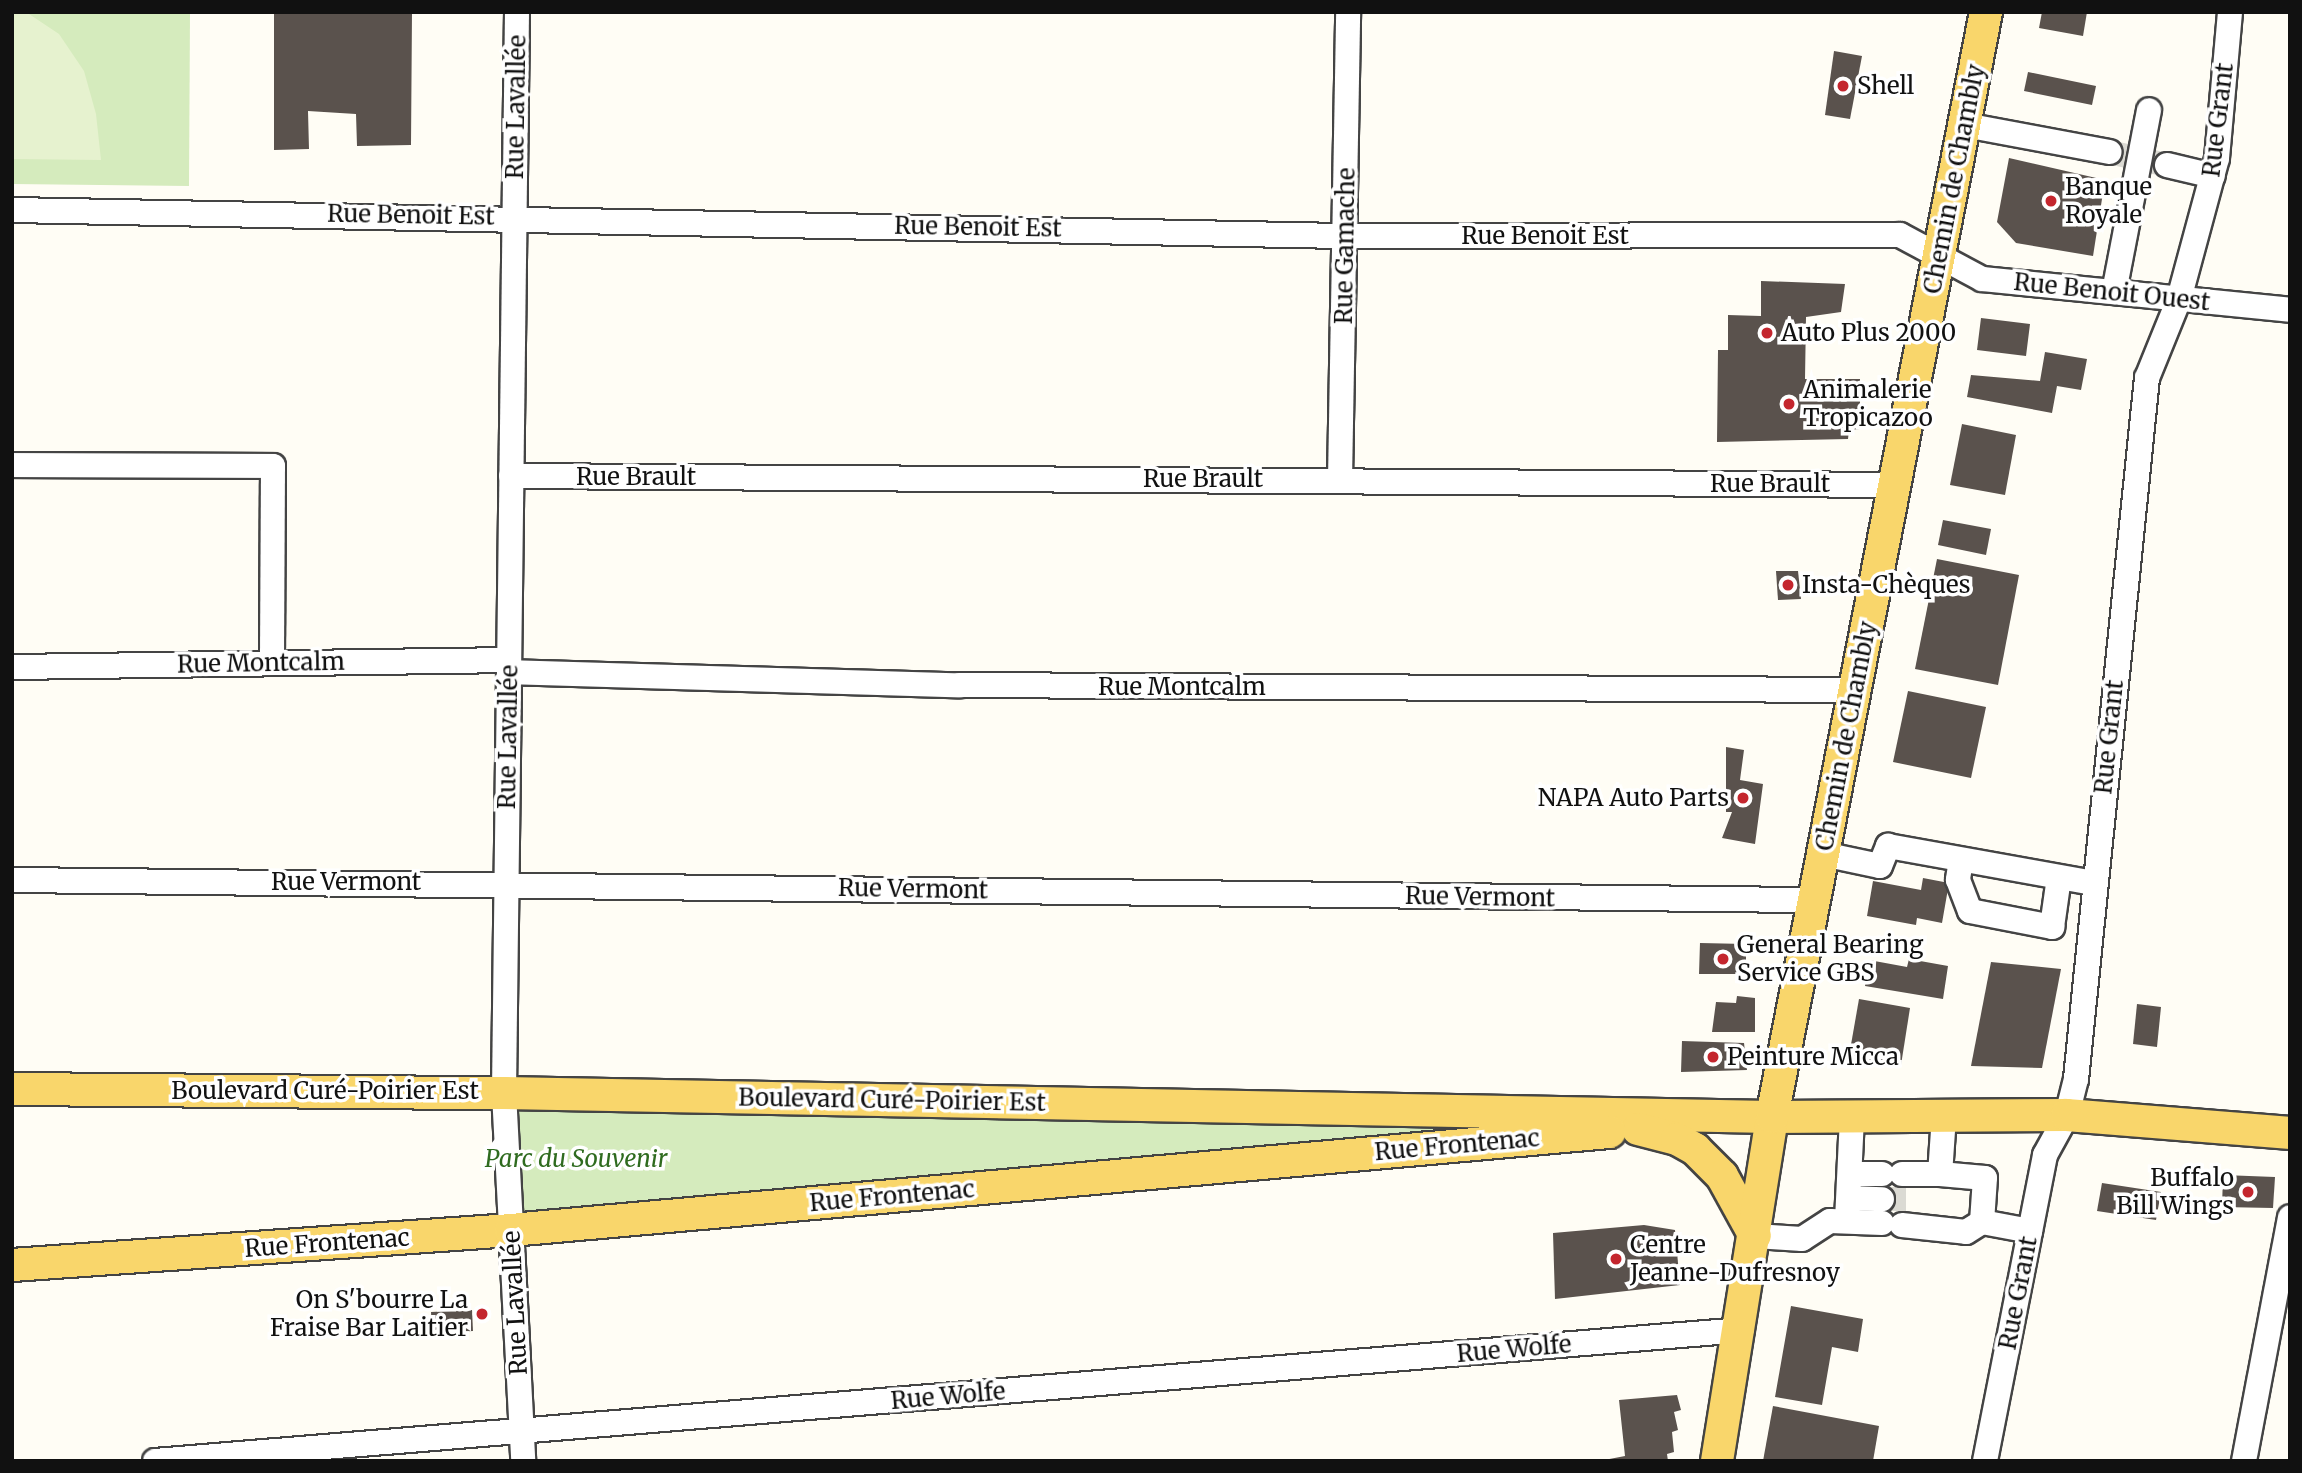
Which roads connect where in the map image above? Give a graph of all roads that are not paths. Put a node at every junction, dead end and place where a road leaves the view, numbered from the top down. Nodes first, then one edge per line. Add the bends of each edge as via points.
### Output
1 (517, 12) edge
2 (1348, 12) edge
3 (1986, 12) edge
4 (2230, 12) edge
5 (2149, 110) dead end
6 (1965, 125) junction
7 (2109, 152) tunnel mouth
8 (2167, 165) tunnel mouth
9 (2213, 176) junction
10 (12, 210) edge
11 (514, 216) junction
12 (1346, 236) junction
13 (1939, 255) junction
14 (2114, 292) junction
15 (2179, 299) junction
16 (2290, 310) edge
17 (12, 465) edge
18 (511, 476) junction
19 (1340, 480) junction
20 (1895, 485) junction
21 (272, 663) junction
22 (509, 666) junction
23 (12, 667) edge
24 (1855, 690) junction
25 (1823, 855) junction
26 (1961, 860) junction
27 (2059, 877) junction
28 (12, 880) edge
29 (507, 883) junction
30 (2093, 883) junction
31 (1814, 900) junction
32 (12, 1089) edge
33 (504, 1093) junction
34 (2067, 1115) junction
35 (1944, 1116) junction
36 (1772, 1117) junction
37 (1852, 1117) junction
38 (1638, 1129) junction
39 (2290, 1133) edge
40 (1940, 1174) junction
41 (1849, 1197) junction
42 (2290, 1217) edge
43 (1982, 1222) junction
44 (511, 1230) junction
45 (2030, 1231) junction
46 (1755, 1236) junction
47 (12, 1265) edge
48 (1741, 1330) junction
49 (522, 1432) junction
50 (155, 1461) edge
51 (523, 1461) edge
52 (1717, 1461) edge
53 (1985, 1461) edge
54 (2245, 1461) edge

1 - 11 street, Rue Lavallée
2 - 12 street, Rue Gamache
3 - 6 main road, Chemin de Chambly
4 - 9 street, Rue Grant
5 - 14 street
6 - 7 street
6 - 13 main road, Chemin de Chambly
8 - 9 street
9 - 15 street, Rue Grant
10 - 11 street, Rue Benoit Est
11 - 12 street, Rue Benoit Est
11 - 18 street, Rue Lavallée
12 - 13 street, Rue Benoit Est via 1900,235
12 - 19 street, Rue Gamache
13 - 14 street, Rue Benoit Ouest via 1982,279
13 - 20 main road, Chemin de Chambly
14 - 15 street, Rue Benoit Ouest
15 - 16 street, Rue Benoit Ouest
15 - 30 street, Rue Grant via 2147,378
17 - 21 street via 273,466
18 - 19 street, Rue Brault
18 - 22 street, Rue Lavallée
19 - 20 street, Rue Brault
20 - 24 main road, Chemin de Chambly
21 - 22 street, Rue Montcalm
21 - 23 street, Rue Montcalm
22 - 24 street, Rue Montcalm via 959,685
22 - 29 street, Rue Lavallée
24 - 25 main road, Chemin de Chambly
25 - 26 street via 1881,866 1888,846
25 - 31 main road, Chemin de Chambly
26 - 27 street
26 - 27 street via 1958,880 1970,911 2052,927
27 - 30 street
28 - 29 street, Rue Vermont
29 - 31 street, Rue Vermont
29 - 33 street, Rue Lavallée
30 - 34 street, Rue Grant via 2076,1079
31 - 36 main road, Chemin de Chambly
32 - 33 main road, Boulevard Curé-Poirier Est
33 - 36 main road, Boulevard Curé-Poirier Est
33 - 44 street, Rue Lavallée
34 - 35 main road
34 - 39 main road
34 - 45 street, Rue Grant via 2045,1155
35 - 37 main road
35 - 40 street
36 - 37 main road
36 - 38 main road, Rue Frontenac
36 - 46 main road, Chemin de Chambly
37 - 41 street
38 - 44 main road, Rue Frontenac
38 - 46 main road via 1695,1149 1722,1175
40 - 41 street via 1901,1177
40 - 43 street via 1985,1178
41 - 43 street via 1897,1217 1966,1232
41 - 46 street via 1830,1221 1802,1240
42 - 54 street
43 - 45 street
44 - 47 main road, Rue Frontenac
44 - 49 street, Rue Lavallée
45 - 53 street, Rue Grant
46 - 48 main road, Chemin de Chambly
48 - 49 street, Rue Wolfe
48 - 52 main road, Chemin de Chambly
49 - 50 street, Rue Wolfe
49 - 51 street, Rue Lavallée

